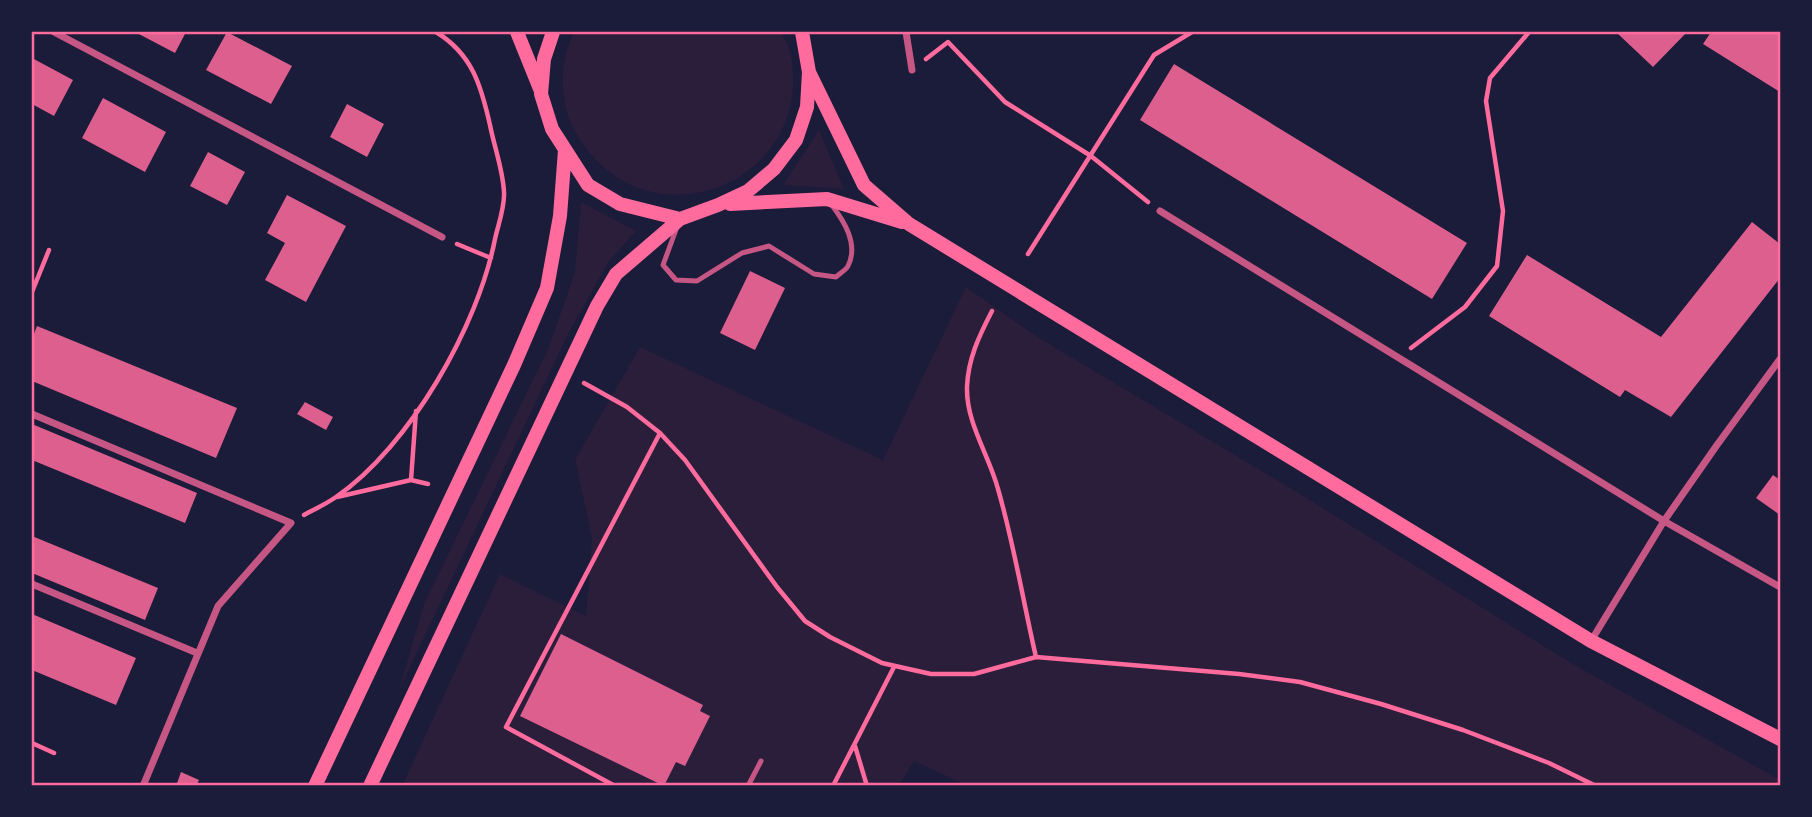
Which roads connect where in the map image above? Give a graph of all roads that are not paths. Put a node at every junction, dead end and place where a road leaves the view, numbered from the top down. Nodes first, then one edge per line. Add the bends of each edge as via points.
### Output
1 (54, 32) edge
2 (517, 32) edge
3 (553, 32) edge
4 (906, 32) edge
5 (803, 33) edge
6 (912, 70) road end
7 (809, 72) junction
8 (541, 94) junction
9 (565, 150) junction
10 (827, 199) junction
11 (718, 205) junction
12 (1160, 211) road end
13 (680, 219) junction
14 (909, 224) junction
15 (442, 237) road end
16 (1780, 359) edge
17 (32, 414) edge
18 (1664, 521) junction
19 (32, 584) edge
20 (1780, 587) edge
21 (1591, 640) junction
22 (197, 653) junction
23 (1780, 739) edge
24 (761, 761) dead end
25 (317, 785) edge
26 (143, 786) edge
27 (370, 786) edge
28 (748, 786) edge

1 - 15 street
2 - 8 main road
3 - 8 main road via 544,59
4 - 6 street
5 - 7 main road
7 - 11 main road via 807,107 796,140 774,169 748,191
7 - 14 main road via 864,185
8 - 9 main road via 552,129
9 - 13 main road via 588,185 620,204
9 - 25 main road via 560,216 547,288
10 - 11 main road
10 - 13 lane via 846,223 852,243 848,267 836,277 814,274 769,246 742,253 697,281 676,280 663,265
10 - 14 main road
11 - 13 main road
12 - 18 street
13 - 27 main road via 616,274 597,306
14 - 21 main road
16 - 18 street
17 - 22 street via 291,523 218,607
18 - 20 street
18 - 21 street
19 - 22 street
21 - 23 main road
22 - 26 street
24 - 28 lane

